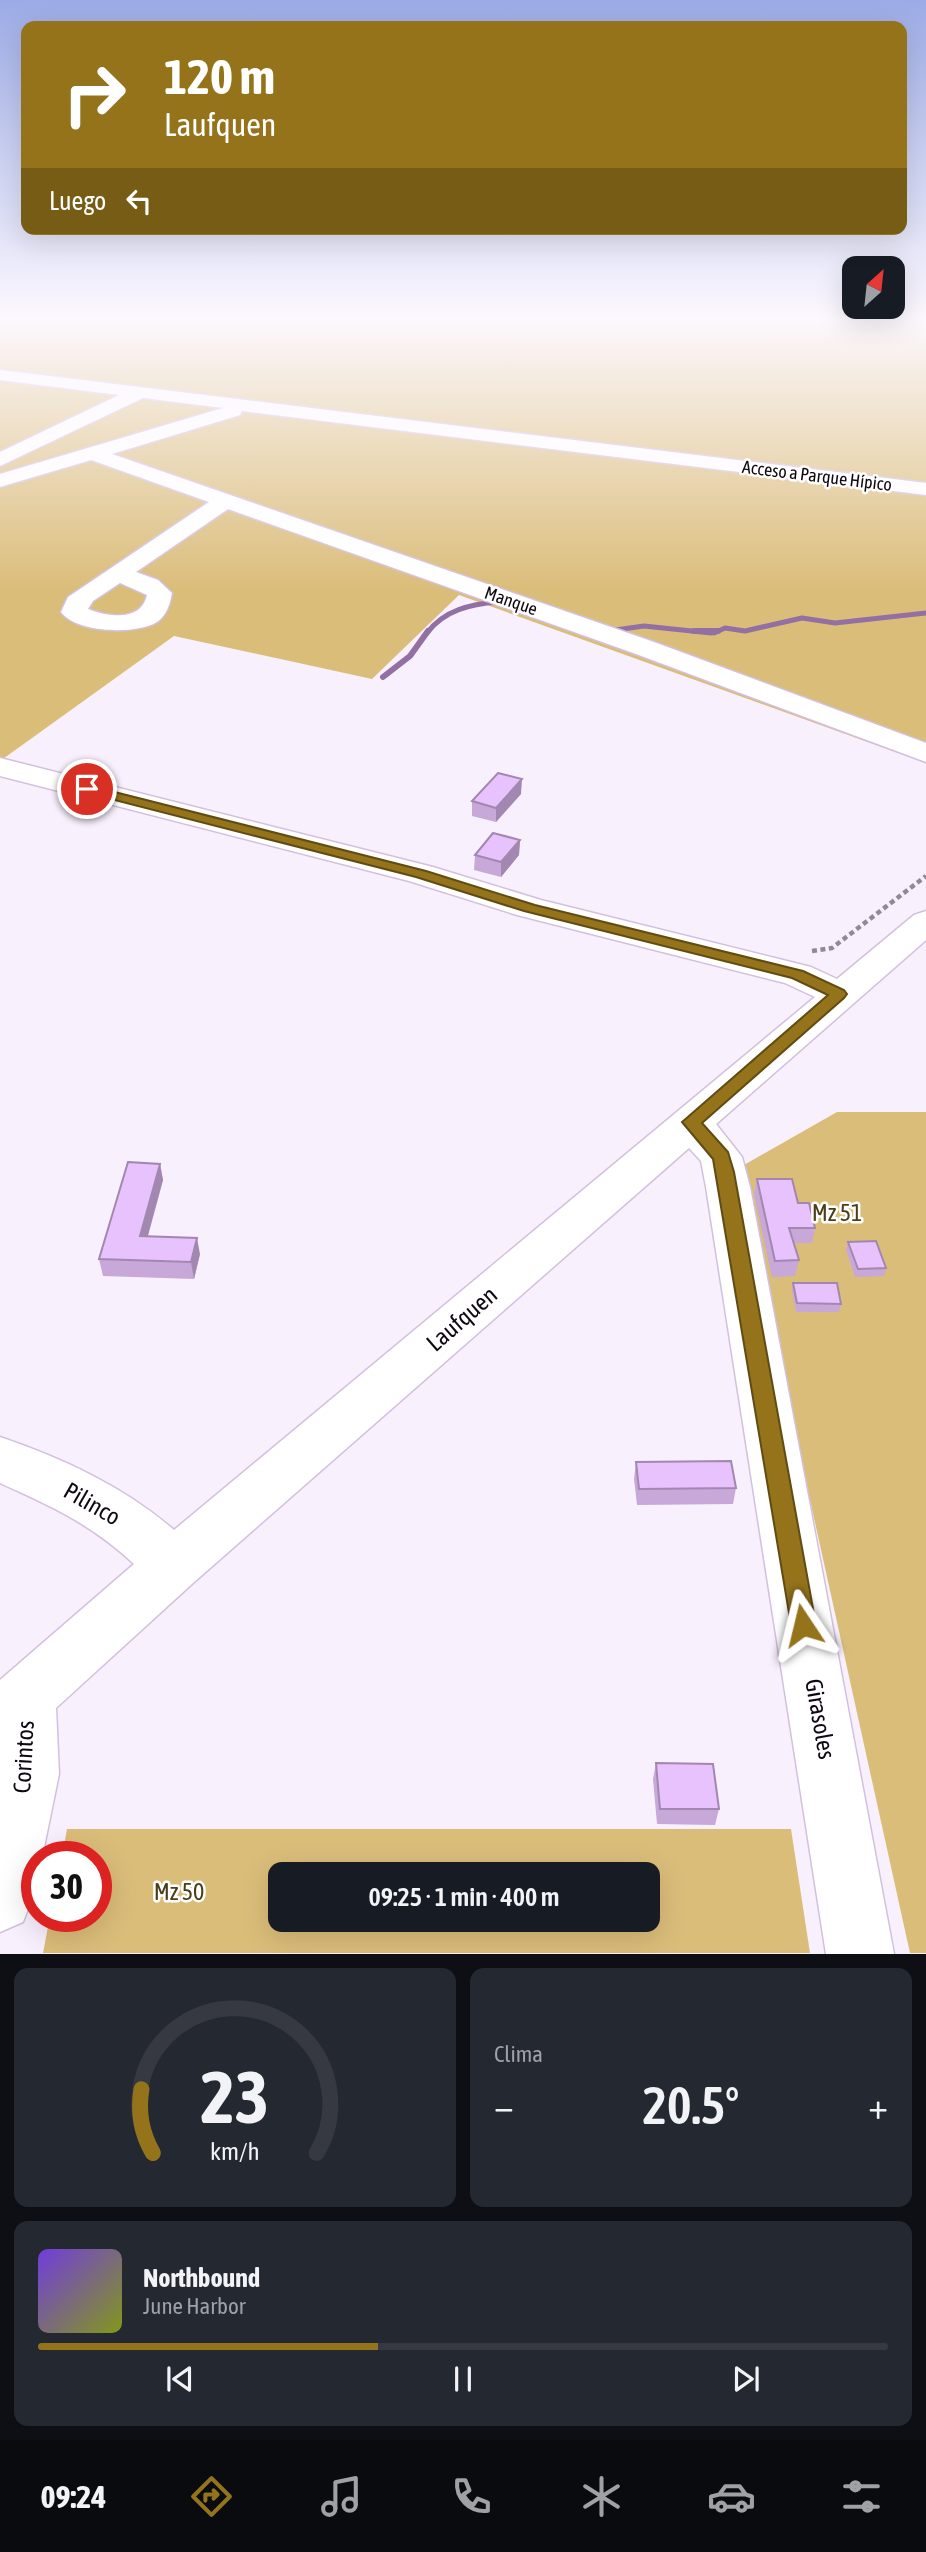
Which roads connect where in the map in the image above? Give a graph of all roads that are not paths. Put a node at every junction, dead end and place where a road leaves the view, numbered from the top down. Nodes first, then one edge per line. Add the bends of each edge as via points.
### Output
1 (110, 407) edge
2 (245, 407) edge
3 (247, 407) edge
4 (95, 455) junction
5 (0, 460) edge
6 (0, 481) edge
7 (926, 489) edge
8 (224, 502) junction
9 (119, 573) dead end
10 (926, 753) edge
11 (0, 767) edge
12 (926, 922) edge
13 (839, 994) junction
14 (691, 1122) junction
15 (0, 1459) edge
16 (174, 1565) junction
17 (13, 1708) edge
18 (0, 1899) edge
19 (860, 1954) edge

1 - 5 street
2 - 4 street
3 - 7 street, Acceso a Parque Hípico
4 - 6 street
4 - 8 street, Manque
8 - 9 street
8 - 10 street, Manque via 645,648
11 - 13 street via 797,975
12 - 13 street, Laufquen
13 - 14 street, Laufquen
14 - 16 street, Laufquen
14 - 19 street, Girasoles via 721,1157 728,1187
15 - 16 street, Pilinco via 85,1496 125,1521
16 - 17 street, Laufquen
17 - 18 street, Corintos via 28,1774

